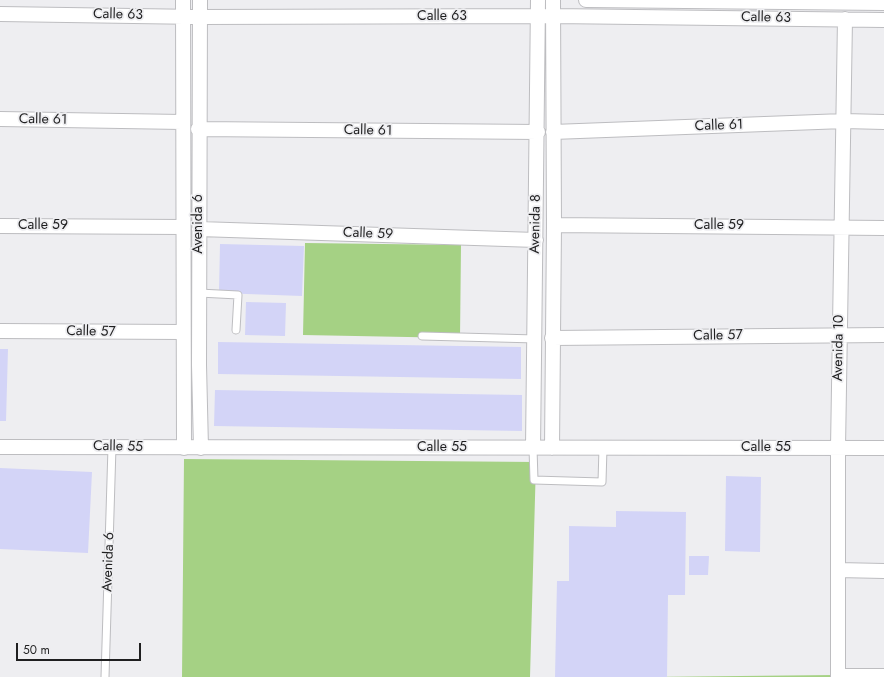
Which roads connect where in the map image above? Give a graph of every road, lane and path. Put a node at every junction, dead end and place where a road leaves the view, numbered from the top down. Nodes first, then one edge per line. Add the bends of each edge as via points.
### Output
1 (183, 0) edge
2 (200, 0) edge
3 (538, 0) edge
4 (553, 0) edge
5 (586, 0) edge
6 (845, 1) edge
7 (884, 3) edge
8 (0, 14) edge
9 (183, 16) junction
10 (538, 16) junction
11 (553, 16) junction
12 (200, 17) junction
13 (845, 19) junction
14 (884, 20) edge
15 (0, 119) edge
16 (844, 121) junction
17 (182, 122) junction
18 (884, 122) edge
19 (198, 129) junction
20 (538, 132) junction
21 (553, 132) junction
22 (554, 225) junction
23 (0, 226) edge
24 (183, 227) junction
25 (841, 228) junction
26 (884, 228) edge
27 (199, 229) junction
28 (536, 240) junction
29 (199, 293) junction
30 (236, 330) dead end
31 (0, 331) edge
32 (182, 332) junction
33 (839, 335) junction
34 (884, 335) edge
35 (422, 336) dead end
36 (552, 338) junction
37 (536, 339) junction
38 (0, 447) edge
39 (112, 447) junction
40 (184, 448) junction
41 (201, 448) junction
42 (533, 448) junction
43 (552, 448) junction
44 (603, 448) junction
45 (838, 448) junction
46 (884, 448) edge
47 (838, 570) junction
48 (884, 571) edge
49 (838, 676) edge
50 (884, 676) edge
51 (105, 677) edge

1 - 9 street, Avenida 6
2 - 12 street, Avenida 6
3 - 10 street, Avenida 8
4 - 11 street, Avenida 8
5 - 6 street, Calle 63
6 - 7 street, Calle 63
8 - 9 street, Calle 63
9 - 12 street, Calle 63
9 - 17 street, Avenida 6
10 - 11 street, Calle 63
10 - 12 street, Calle 63
10 - 20 street, Avenida 8
11 - 13 street, Calle 63
11 - 21 street, Avenida 8
12 - 19 street, Avenida 6
13 - 14 street, Calle 63
13 - 16 street, Avenida 10
15 - 17 street, Calle 61
16 - 18 street, Calle 61
16 - 21 street, Calle 61
16 - 25 street, Avenida 10
17 - 24 street, Avenida 6
19 - 20 street, Calle 61
19 - 27 street, Avenida 6
20 - 28 street, Avenida 8
21 - 22 street, Avenida 8
22 - 25 street, Calle 59
22 - 36 street, Avenida 8
23 - 24 street, Calle 59
24 - 32 street, Avenida 6
25 - 26 street, Calle 59
25 - 33 street, Avenida 10
27 - 28 street, Calle 59
27 - 29 street, Avenida 6
28 - 37 street, Avenida 8
29 - 30 lane via 238,295
29 - 41 street, Avenida 6
31 - 32 street, Calle 57
32 - 40 street, Avenida 6
33 - 34 street, Calle 57
33 - 36 street, Calle 57
33 - 45 street, Avenida 10
35 - 37 lane
36 - 43 street, Avenida 8
37 - 42 street, Avenida 8
38 - 39 street, Calle 55
39 - 40 street, Calle 55
39 - 51 lane, Avenida 6
40 - 41 street, Calle 55
41 - 42 street, Calle 55
42 - 43 street, Calle 55
42 - 44 lane via 534,480 602,482
43 - 44 street, Calle 55
44 - 45 street, Calle 55
45 - 46 street, Calle 55
45 - 47 street, Avenida 10
47 - 48 street
47 - 49 street, Avenida 10
49 - 50 street

